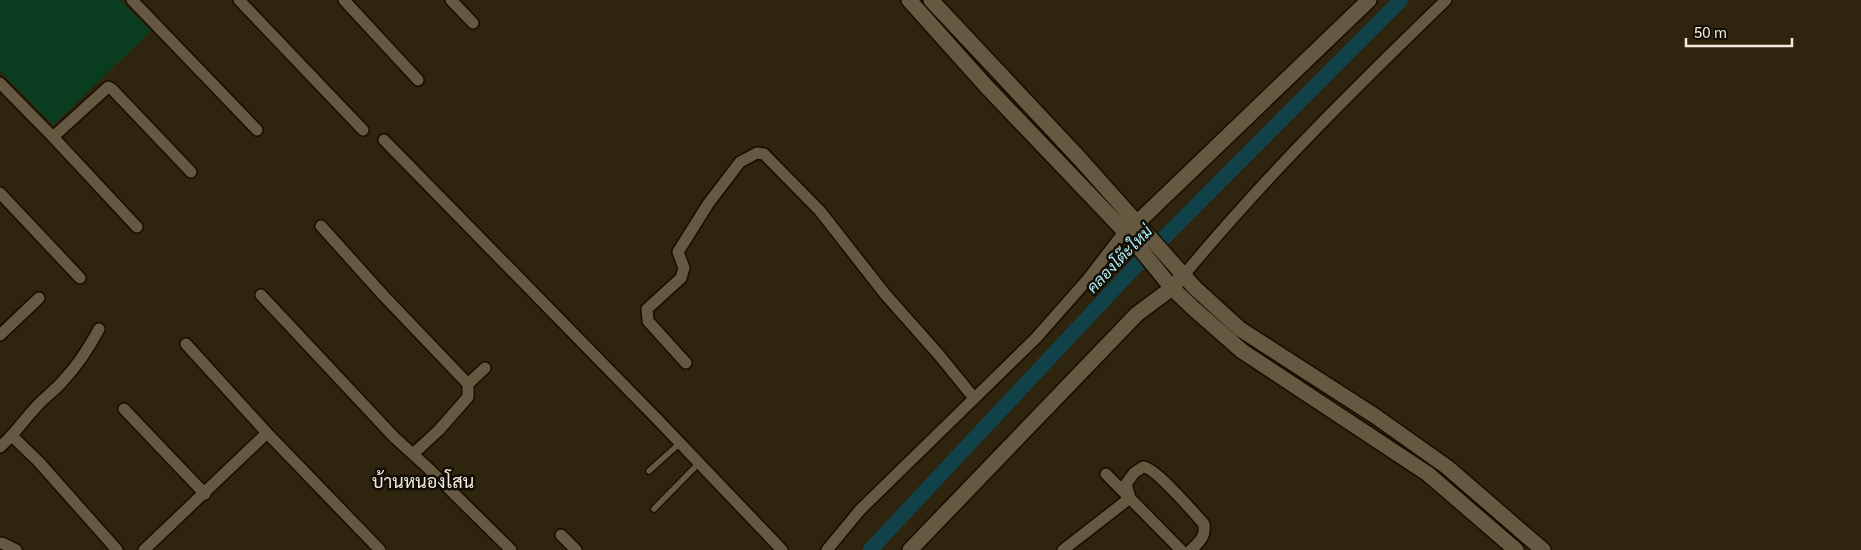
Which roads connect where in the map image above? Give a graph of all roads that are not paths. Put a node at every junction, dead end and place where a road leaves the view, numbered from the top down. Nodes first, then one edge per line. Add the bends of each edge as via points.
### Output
1 (132, 0) edge
2 (239, 0) edge
3 (344, 0) edge
4 (451, 0) edge
5 (909, 0) edge
6 (931, 0) edge
7 (1369, 0) edge
8 (1446, 0) edge
9 (473, 23) dead end
10 (418, 80) dead end
11 (0, 83) edge
12 (257, 130) dead end
13 (363, 130) dead end
14 (54, 137) junction
15 (384, 140) dead end
16 (190, 172) dead end
17 (0, 193) edge
18 (1138, 223) junction
19 (321, 226) dead end
20 (137, 227) dead end
21 (1128, 236) junction
22 (1180, 271) junction
23 (80, 278) dead end
24 (1168, 283) junction
25 (261, 295) dead end
26 (39, 298) dead end
27 (99, 328) dead end
28 (0, 335) edge
29 (186, 344) dead end
30 (686, 363) dead end
31 (485, 368) dead end
32 (468, 384) junction
33 (974, 398) junction
34 (124, 409) dead end
35 (267, 433) junction
36 (12, 436) junction
37 (680, 443) junction
38 (0, 447) edge
39 (414, 454) junction
40 (699, 463) junction
41 (649, 471) dead end
42 (1106, 474) dead end
43 (204, 494) junction
44 (1130, 498) junction
45 (654, 509) dead end
46 (561, 535) dead end
47 (2, 543) dead end
48 (16, 550) edge
49 (117, 550) edge
50 (144, 550) edge
51 (380, 550) edge
52 (511, 550) edge
53 (576, 550) edge
54 (782, 550) edge
55 (827, 550) edge
56 (910, 550) edge
57 (1063, 550) edge
58 (1181, 550) edge
59 (1191, 550) edge
60 (1516, 550) edge
61 (1543, 550) edge

1 - 12 street
2 - 13 street
3 - 10 street
4 - 9 street
5 - 21 street
6 - 18 street
7 - 18 street
8 - 22 street
11 - 14 street
14 - 16 street via 108,87
14 - 20 street
15 - 37 street
17 - 23 street
18 - 21 street
18 - 22 street
19 - 32 street
21 - 24 street
21 - 33 street via 1036,338
22 - 24 street
22 - 61 street via 1240,330 1375,416 1447,467
24 - 56 street
24 - 60 street via 1242,351 1428,474
25 - 39 street via 394,437
26 - 28 street
27 - 36 street via 76,365
29 - 35 street
30 - 33 street via 648,320 647,309 681,278 684,268 678,252 708,204 740,162 757,153 764,154 820,211
31 - 32 street
32 - 39 street via 468,398
33 - 55 street via 860,510
34 - 43 street
35 - 43 street
35 - 51 street
36 - 38 street
36 - 49 street
37 - 40 street
37 - 41 lane
39 - 52 street
40 - 45 lane
40 - 54 street
42 - 44 street
43 - 50 street
44 - 57 street
44 - 58 street
44 - 59 street via 1126,484 1134,473 1143,467 1151,470 1204,524 1203,538
46 - 53 street
47 - 48 street

